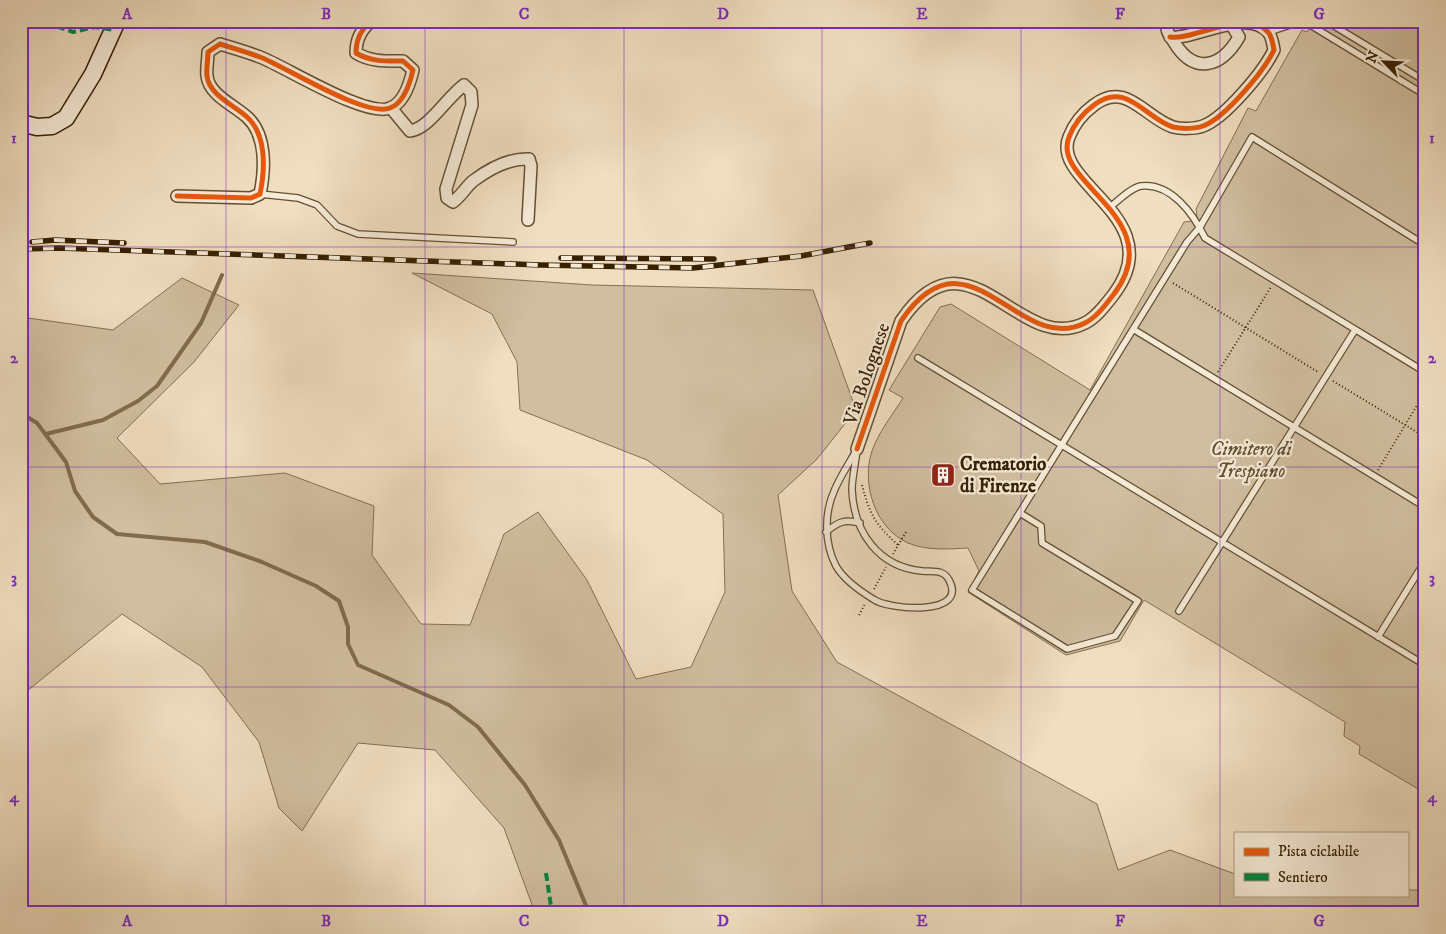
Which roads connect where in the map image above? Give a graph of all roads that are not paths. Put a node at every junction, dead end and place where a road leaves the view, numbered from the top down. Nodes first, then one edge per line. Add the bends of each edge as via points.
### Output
1 (117, 21) edge
2 (371, 21) edge
3 (1168, 21) edge
4 (1326, 21) edge
5 (1231, 24) junction
6 (1269, 32) junction
7 (1170, 37) junction
8 (1425, 81) edge
9 (1425, 95) edge
10 (391, 108) junction
11 (21, 123) edge
12 (260, 194) junction
13 (177, 196) dead end
14 (1109, 208) junction
15 (528, 220) dead end
16 (1200, 227) junction
17 (513, 242) dead end
18 (1425, 245) edge
19 (1133, 329) junction
20 (1355, 330) junction
21 (918, 358) dead end
22 (1425, 372) edge
23 (1294, 427) junction
24 (1062, 445) junction
25 (857, 449) junction
26 (1425, 507) edge
27 (1020, 513) junction
28 (860, 523) junction
29 (826, 532) junction
30 (1222, 542) junction
31 (1425, 560) edge
32 (1179, 611) dead end
33 (1378, 637) junction
34 (1425, 665) edge

1 - 11 street via 93,74 66,118 52,126
2 - 10 street via 356,43 356,53 379,62 403,61 413,70 401,100
3 - 7 street via 1166,28
4 - 8 lane
5 - 6 street via 1249,24
5 - 7 street via 1186,37
5 - 7 street via 1239,37 1231,50 1207,64 1197,64 1182,56
6 - 9 lane via 1299,22 1312,26
6 - 14 street, Via Bolognese via 1274,50 1267,65 1220,117 1202,127 1174,127 1117,95 1101,99 1085,111 1067,140 1069,155 1081,177
10 - 12 street via 377,110 260,57 220,44 208,52 206,77 224,100 248,118 261,139 263,178
10 - 15 street via 410,132 419,130 464,85 471,92 472,105 446,189 447,198 453,202 472,182 494,168 516,159 529,159 532,166
12 - 13 street via 251,198
12 - 17 lane via 298,198 317,206 337,226 358,234
14 - 16 lane via 1141,186 1161,189 1177,200
14 - 25 street, Via Bolognese via 1128,237 1129,260 1121,285 1104,307 1087,322 1070,330 1050,328 998,298 972,288 951,283 924,293 901,321
16 - 18 lane via 1252,137
16 - 19 lane via 1187,242
16 - 20 lane via 1205,238
19 - 23 lane
19 - 24 lane
20 - 22 lane
20 - 23 lane
21 - 24 lane
23 - 26 lane
23 - 30 lane
24 - 27 lane
24 - 30 lane
25 - 28 lane via 852,491
25 - 29 lane via 834,490
27 - 27 lane via 972,590 1067,649 1115,636 1138,601 1042,543 1041,526
28 - 29 lane via 837,522
28 - 29 lane via 870,546 889,562 903,568 940,572 948,578 951,586 949,596 940,606 903,608 869,597 836,566
30 - 32 lane
30 - 33 lane
31 - 33 lane
33 - 34 lane

